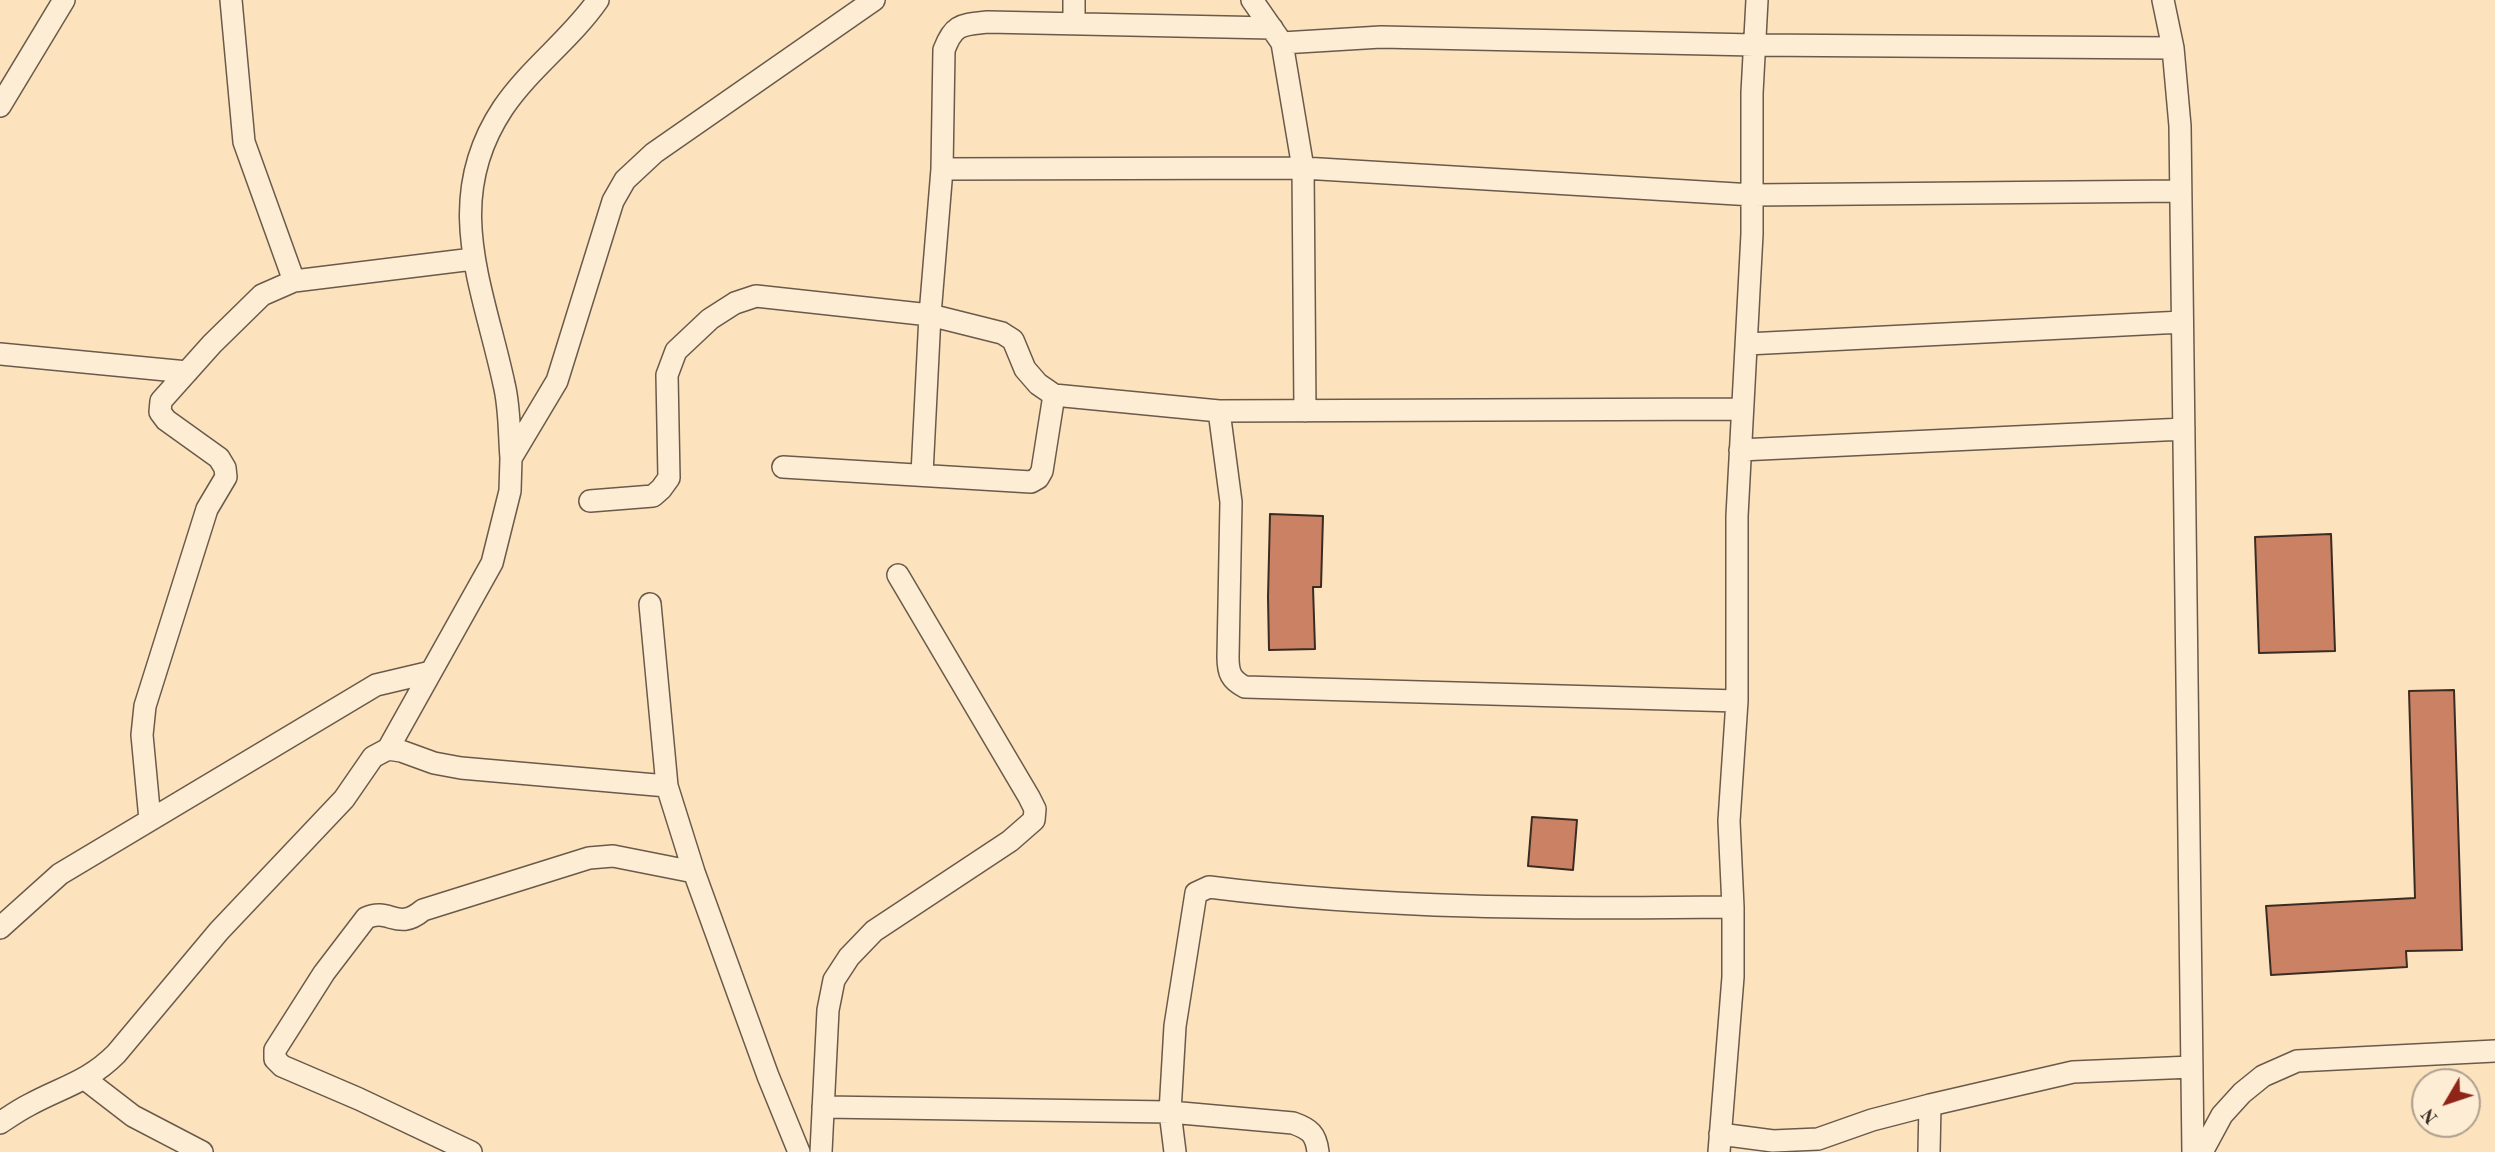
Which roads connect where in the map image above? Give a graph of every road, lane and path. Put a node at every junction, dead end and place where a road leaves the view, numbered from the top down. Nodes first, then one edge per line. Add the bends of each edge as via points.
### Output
1 (64, 0) edge
2 (231, 0) edge
3 (874, 0) edge
4 (1074, 0) edge
5 (1252, 0) edge
6 (1756, 0) edge
7 (2163, 0) edge
8 (595, 2) edge
9 (1074, 24) junction
10 (1277, 35) junction
11 (1754, 45) junction
12 (2173, 48) junction
13 (0, 106) edge
14 (942, 169) junction
15 (1303, 169) junction
16 (2180, 191) junction
17 (1754, 195) junction
18 (473, 259) junction
19 (294, 281) junction
20 (930, 315) junction
21 (2182, 322) junction
22 (1747, 344) junction
23 (0, 354) edge
24 (187, 372) junction
25 (1054, 395) junction
26 (1742, 409) junction
27 (1219, 411) junction
28 (1305, 411) junction
29 (2184, 429) junction
30 (1740, 450) junction
31 (511, 458) junction
32 (783, 467) dead end
33 (922, 474) junction
34 (590, 501) dead end
35 (898, 575) dead end
36 (650, 604) dead end
37 (431, 672) junction
38 (1737, 701) junction
39 (388, 750) junction
40 (667, 786) junction
41 (150, 820) junction
42 (694, 872) junction
43 (1733, 907) junction
44 (0, 928) edge
45 (2495, 1051) edge
46 (2192, 1067) junction
47 (85, 1079) junction
48 (1930, 1105) junction
49 (823, 1107) junction
50 (1170, 1112) junction
51 (0, 1123) edge
52 (1720, 1143) edge
53 (202, 1152) edge
54 (471, 1152) edge
55 (799, 1152) edge
56 (821, 1152) edge
57 (1175, 1152) edge
58 (1318, 1152) edge
59 (1929, 1152) edge
60 (2193, 1152) edge
61 (2202, 1152) edge

1 - 13 street
2 - 19 street via 244,142
3 - 31 street via 653,153 625,180 613,201 557,381
4 - 9 street
5 - 10 street
6 - 11 street
7 - 12 street
8 - 18 street via 520,85 484,139 472,178
9 - 10 street
9 - 14 street via 988,22 964,25 950,34 944,50
10 - 11 street
10 - 15 street
11 - 12 street
11 - 17 street
12 - 16 street
14 - 15 street
14 - 20 street
15 - 17 street
15 - 28 street
16 - 17 street
16 - 21 street
17 - 22 street
18 - 19 street
18 - 31 street via 505,387
19 - 24 street via 262,295
20 - 25 street via 1002,332 1013,340 1025,369
20 - 33 street
20 - 34 street via 756,296 735,303 676,351 667,375 668,478 661,489 653,496
21 - 22 street
21 - 29 street
22 - 26 street
23 - 24 street
24 - 41 street via 161,401 160,412 219,458 226,477 208,509 145,706 142,735
25 - 27 street
25 - 33 street via 1038,478 1031,482
26 - 28 street
26 - 30 street
27 - 28 street
27 - 38 street via 1231,502 1228,671 1235,682 1245,687
29 - 30 street
29 - 46 street
30 - 38 street
31 - 37 street via 510,491 492,563
32 - 33 street
35 - 49 street via 1030,797 1034,820 1010,841 874,931 849,957 834,980 828,1010
36 - 40 street
37 - 39 street
37 - 41 street via 376,685
38 - 43 street via 1729,821
39 - 40 street via 461,768
39 - 47 street via 373,757 344,799 219,931 116,1054
40 - 42 street
41 - 44 street via 60,874
42 - 54 street via 613,856 589,858 424,910 414,918 366,918 317,984 275,1050 275,1059
42 - 55 street
43 - 50 street via 1470,906 1202,889 1196,893 1175,1026
43 - 52 street via 1730,1026
45 - 61 street via 2297,1061 2263,1076 2242,1093 2222,1115
46 - 48 street via 2073,1072
46 - 60 street
47 - 51 street
47 - 53 street via 133,1116
48 - 52 street via 1818,1139
48 - 59 street
49 - 50 street
49 - 56 street
50 - 57 street
50 - 58 street via 1293,1123 1316,1138

